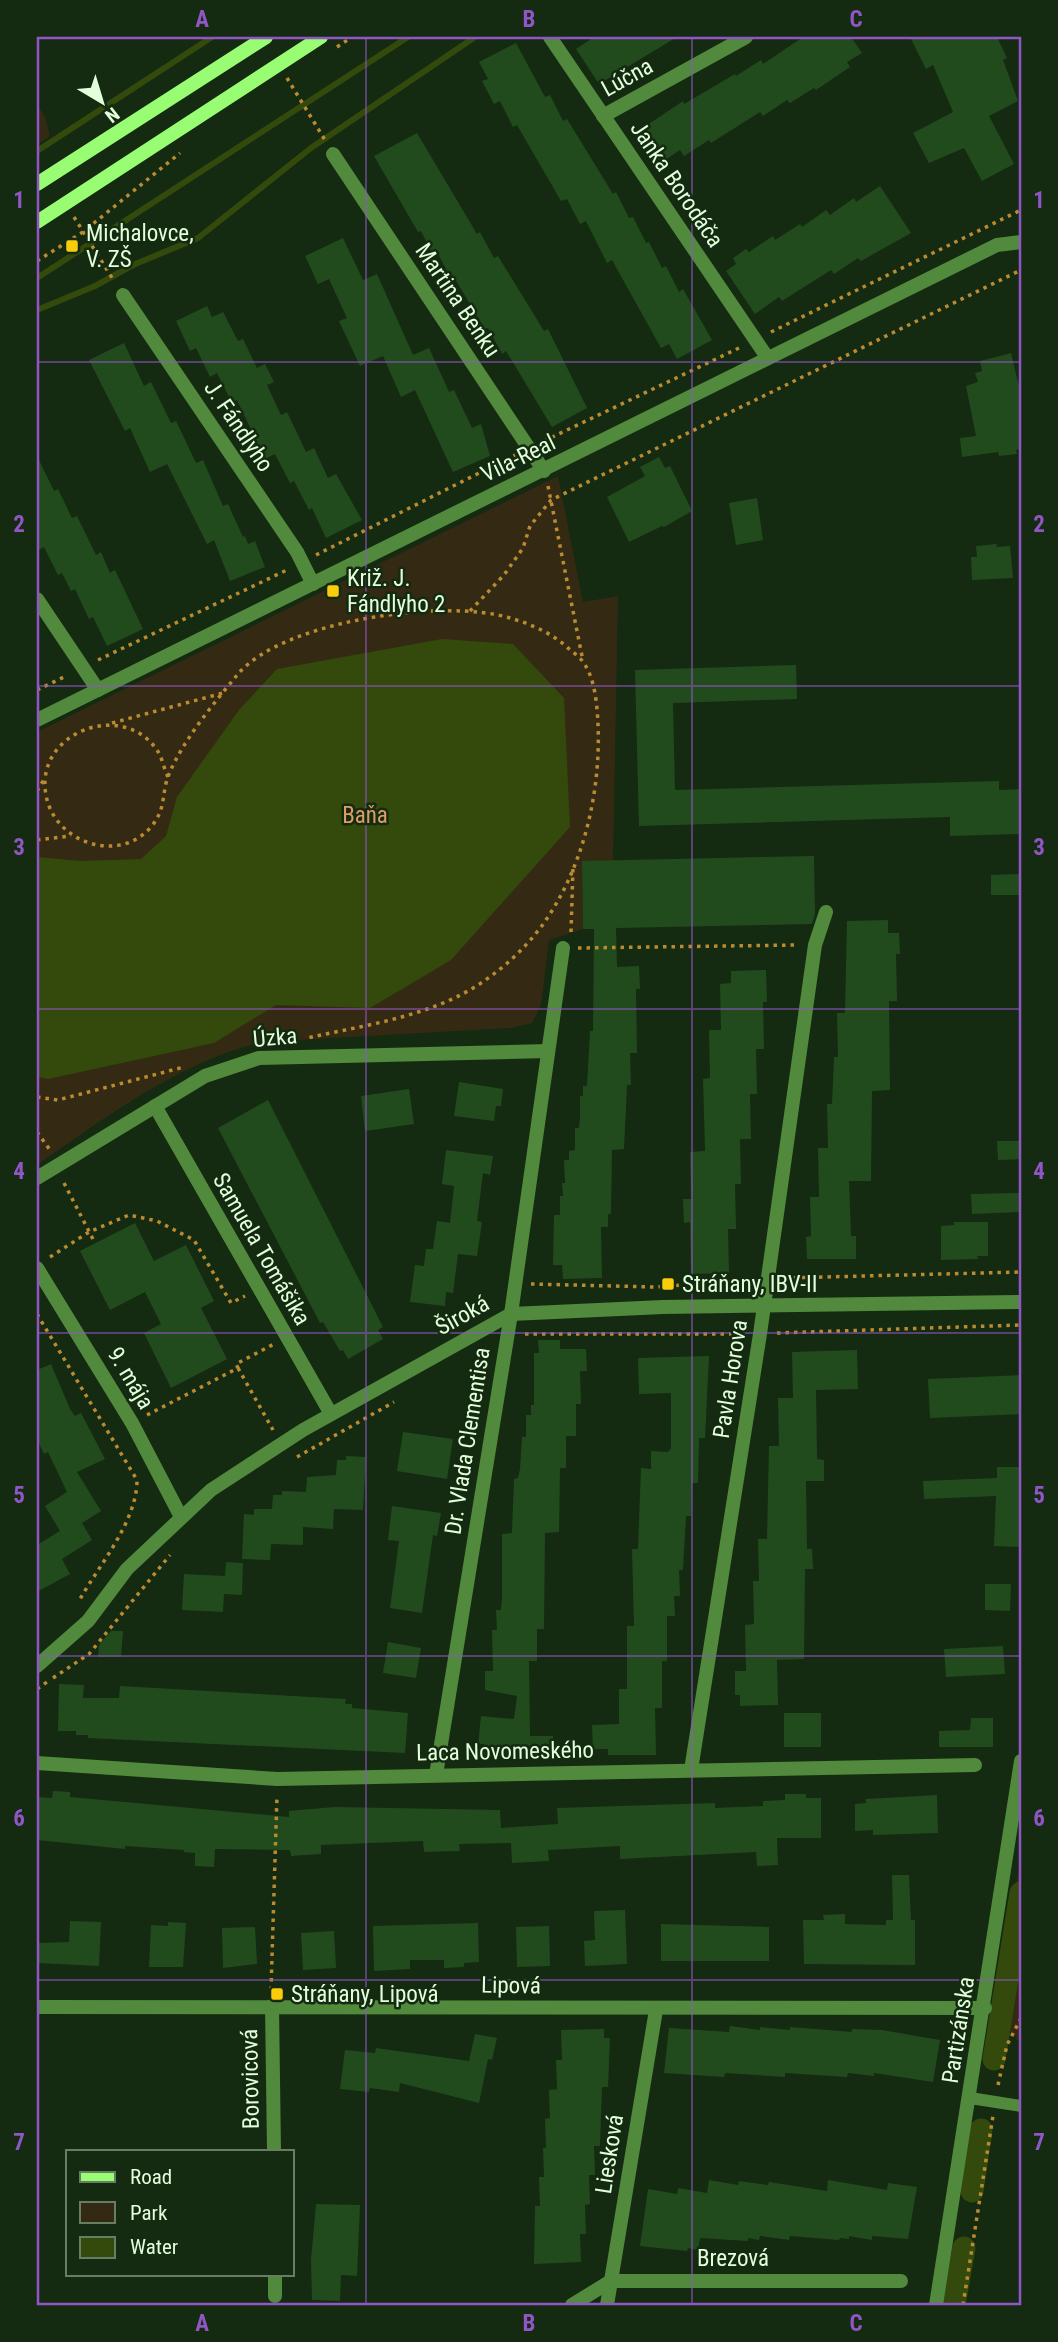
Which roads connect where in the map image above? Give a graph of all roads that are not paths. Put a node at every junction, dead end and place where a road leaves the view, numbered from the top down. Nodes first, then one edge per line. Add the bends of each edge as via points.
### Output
1 (266, 37) edge
2 (321, 37) edge
3 (550, 37) edge
4 (746, 37) edge
5 (603, 116) junction
6 (333, 154) dead end
7 (37, 184) edge
8 (37, 222) edge
9 (1021, 242) edge
10 (123, 295) dead end
11 (768, 357) junction
12 (544, 471) junction
13 (313, 584) junction
14 (37, 599) edge
15 (98, 690) junction
16 (37, 720) edge
17 (826, 912) dead end
18 (564, 948) road end
19 (548, 1051) junction
20 (155, 1107) junction
21 (37, 1178) edge
22 (42, 1263) edge
23 (1021, 1302) edge
24 (764, 1305) junction
25 (511, 1314) junction
26 (331, 1414) junction
27 (180, 1515) junction
28 (37, 1666) edge
29 (1021, 1761) edge
30 (37, 1763) edge
31 (975, 1765) dead end
32 (691, 1770) junction
33 (436, 1776) junction
34 (272, 2006) junction
35 (37, 2007) edge
36 (985, 2008) junction
37 (656, 2010) junction
38 (970, 2098) junction
39 (1021, 2106) edge
40 (274, 2150) edge
41 (275, 2276) edge
42 (611, 2281) junction
43 (901, 2281) dead end
44 (275, 2296) dead end
45 (572, 2305) edge
46 (607, 2305) edge
47 (936, 2305) edge

1 - 7 main road
2 - 8 main road
3 - 5 street, Janka Borodáča
4 - 5 street, Lúčna
5 - 11 street, Janka Borodáča
6 - 12 street, Martina Benku
9 - 11 street, Vila-Real via 997,245
10 - 13 street, J. Fándlyho via 297,552
11 - 12 street, Vila-Real
12 - 13 street, Vila-Real
13 - 15 street, Vila-Real
14 - 15 street
15 - 16 street, Vila-Real
17 - 24 street, Pavla Horova via 815,945
18 - 19 street, Dr. Vlada Clementisa
19 - 20 street, Úzka via 259,1058 205,1076
19 - 25 street, Dr. Vlada Clementisa
20 - 21 street, Úzka
20 - 26 street, Samuela Tomášika
22 - 27 street, 9. mája
23 - 24 street, Široká
24 - 25 street, Široká
24 - 32 street, Pavla Horova
25 - 26 street, Široká
25 - 33 street, Dr. Vlada Clementisa
26 - 27 street, Široká via 211,1490
27 - 28 street, Široká via 127,1569 88,1621
29 - 36 street, Partizánska
30 - 33 street, Laca Novomeského via 277,1779
31 - 32 street, Laca Novomeského
32 - 33 street, Laca Novomeského
34 - 35 street, Lipová
34 - 37 street, Lipová
34 - 40 street, Borovicová
36 - 37 street, Lipová
36 - 38 street, Partizánska
37 - 42 street, Liesková
38 - 39 lane
38 - 47 street, Partizánska
41 - 44 street
42 - 43 street, Brezová
42 - 45 street
42 - 46 street, Liesková

